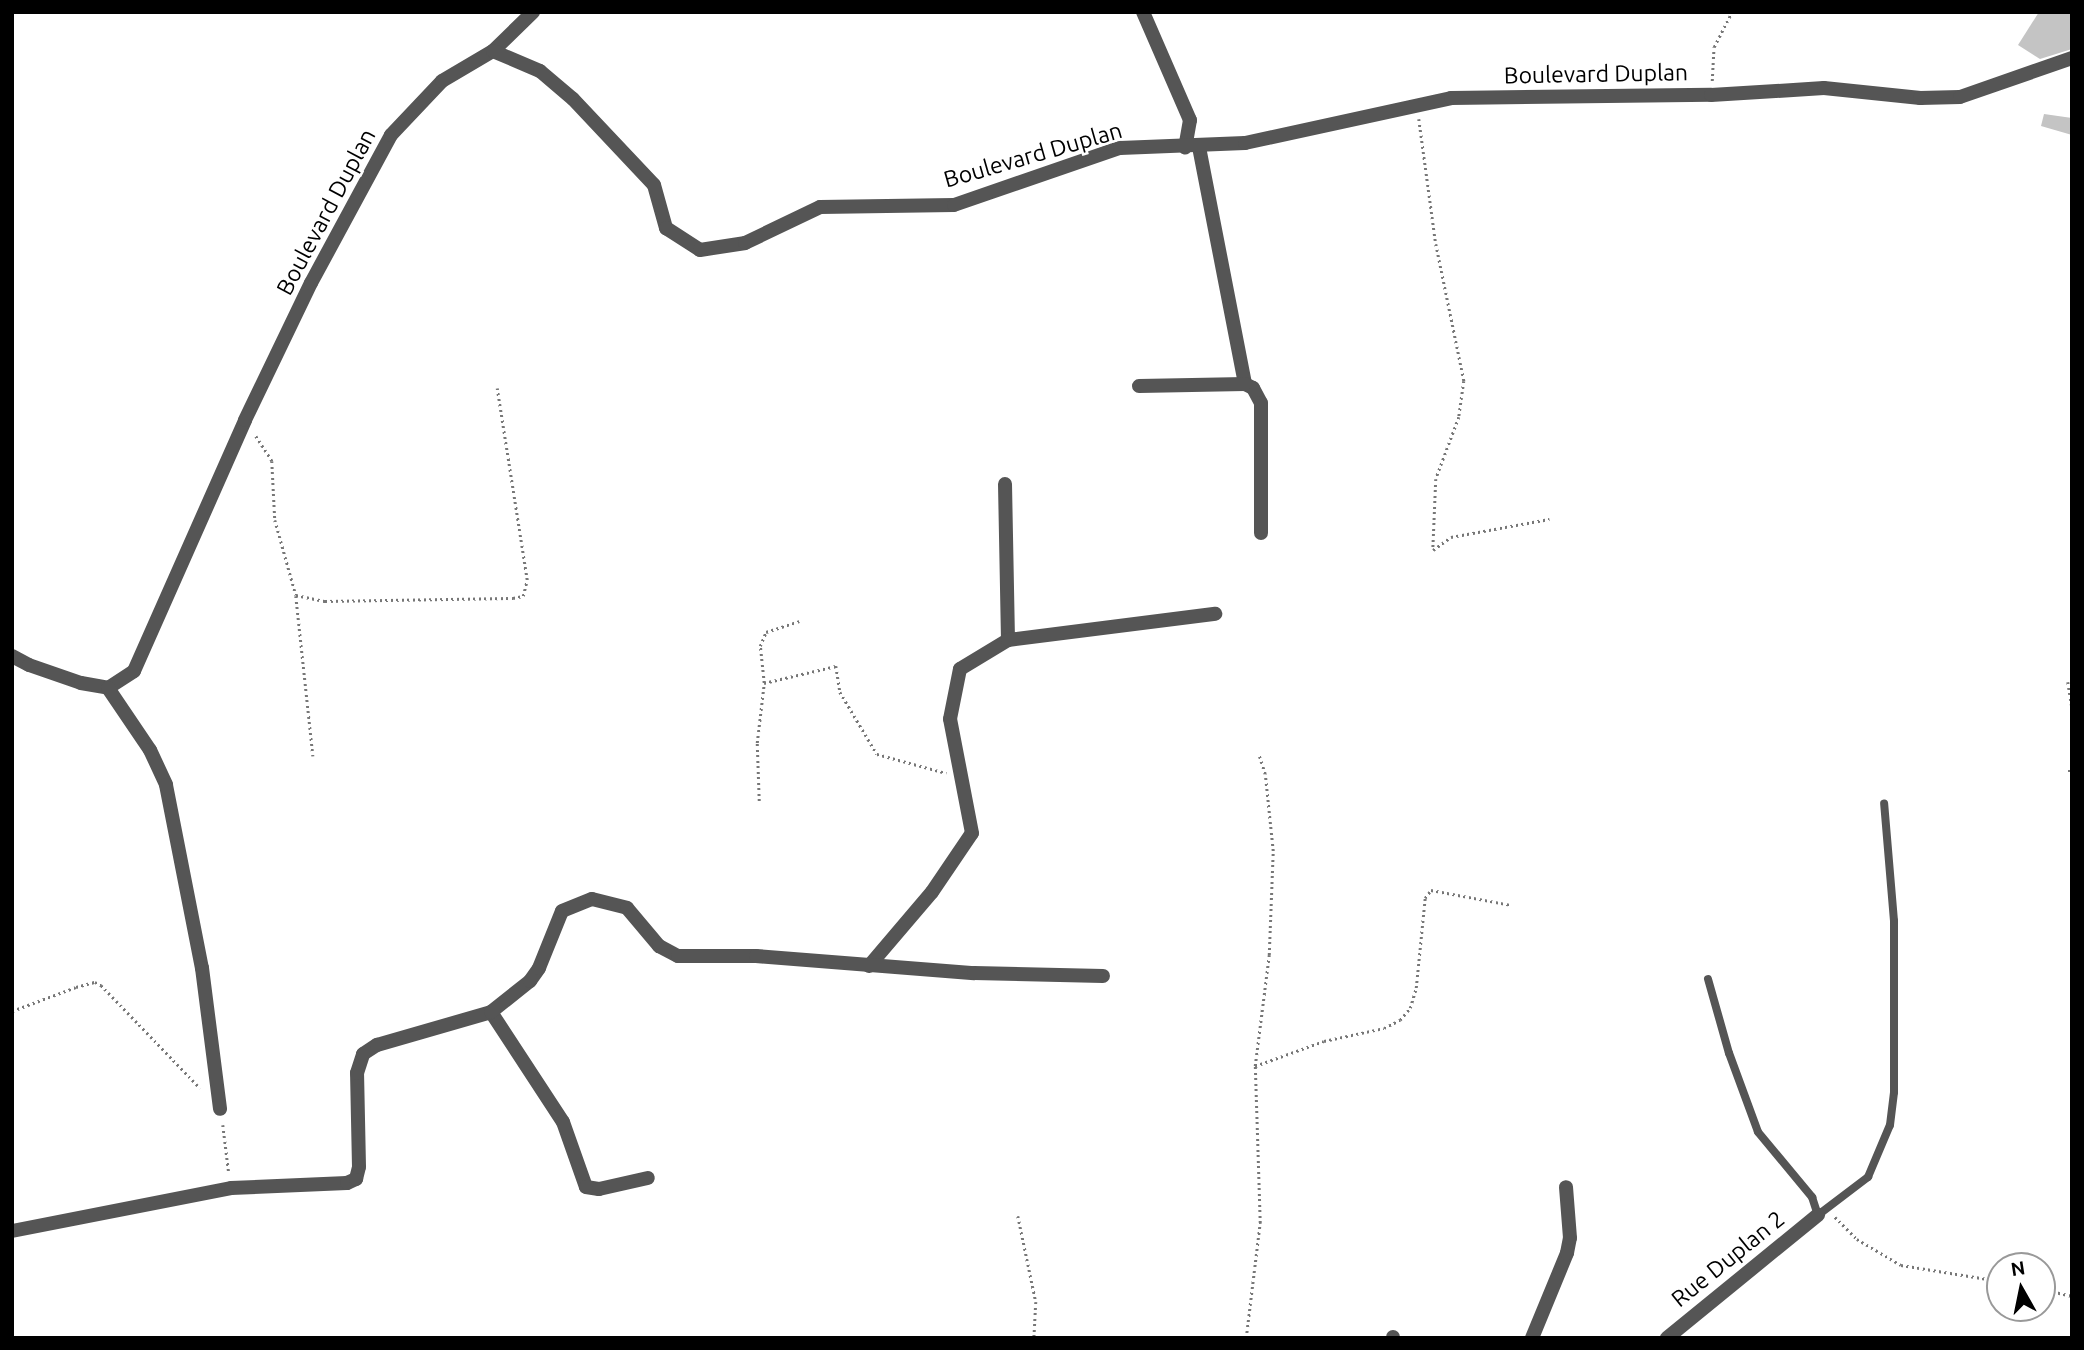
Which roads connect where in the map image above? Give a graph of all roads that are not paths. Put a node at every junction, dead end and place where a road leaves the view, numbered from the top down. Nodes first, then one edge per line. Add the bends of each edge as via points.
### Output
1 (533, 12) edge
2 (1143, 12) edge
3 (493, 51) junction
4 (2072, 58) edge
5 (1192, 147) junction
6 (1244, 384) junction
7 (1139, 386) dead end
8 (1005, 484) dead end
9 (1261, 533) dead end
10 (1215, 614) dead end
11 (1008, 640) junction
12 (12, 656) edge
13 (108, 688) junction
14 (1884, 803) dead end
15 (869, 966) junction
16 (1102, 976) dead end
17 (1708, 979) dead end
18 (491, 1012) junction
19 (220, 1109) road end
20 (648, 1178) dead end
21 (1566, 1187) dead end
22 (1823, 1212) junction
23 (12, 1231) edge
24 (1532, 1338) edge
25 (1667, 1338) edge

1 - 3 street
2 - 5 street via 1189,120
3 - 5 street, Boulevard Duplan via 540,71 573,99 654,185 666,228 700,250 745,243 820,207 954,205 1121,148
3 - 13 street, Boulevard Duplan via 442,81 391,135 245,420 134,671
4 - 5 street, Boulevard Duplan via 1960,97 1920,98 1824,88 1712,95 1451,98 1245,143
5 - 6 street
6 - 7 street
6 - 9 street via 1259,395 1263,416
8 - 11 street
10 - 11 street
11 - 15 street via 960,669 950,719 972,834 932,892
12 - 13 street via 80,683
13 - 19 street via 150,750 166,785 202,968
14 - 22 lane via 1894,921 1890,1125 1868,1177
15 - 16 street
15 - 18 street via 756,956 678,956 659,946 627,908 592,899 562,911 530,981
17 - 22 lane via 1758,1132
18 - 20 street via 563,1122 586,1187 598,1189
18 - 23 street via 377,1045 363,1054 357,1073 359,1167 355,1179 347,1183 231,1188
21 - 24 street via 1569,1243
22 - 25 street, Rue Duplan 2

